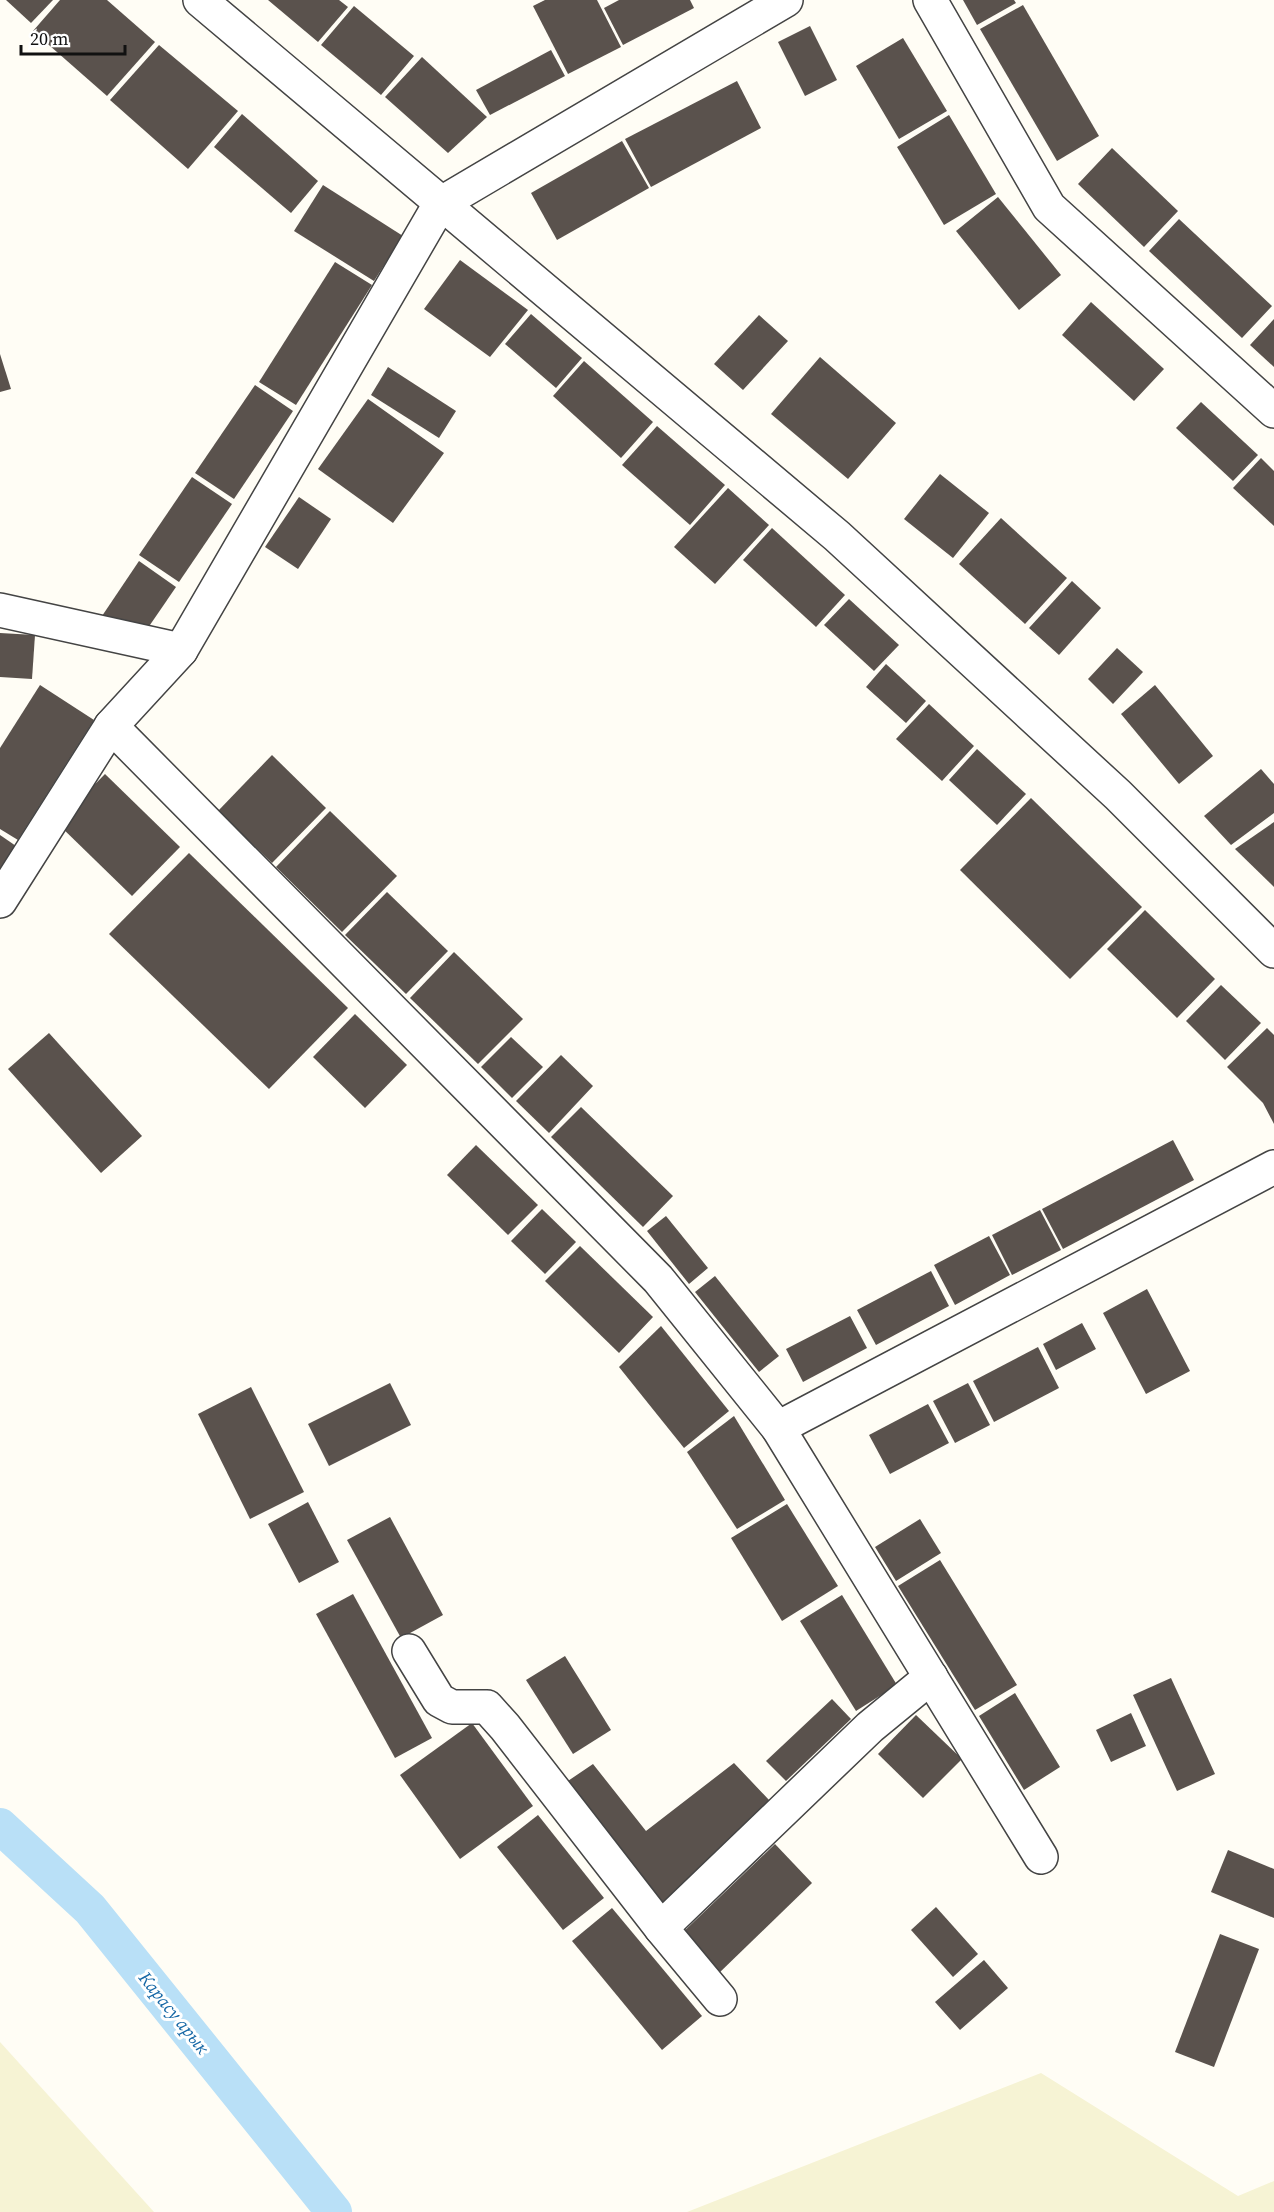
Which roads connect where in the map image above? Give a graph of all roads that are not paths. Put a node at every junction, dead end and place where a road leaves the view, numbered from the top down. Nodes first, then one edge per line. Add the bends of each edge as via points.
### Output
1 (200, 0) edge
2 (786, 0) edge
3 (930, 0) edge
4 (440, 204) junction
5 (1274, 411) edge
6 (0, 610) edge
7 (181, 650) junction
8 (111, 726) junction
9 (0, 901) edge
10 (1274, 951) edge
11 (1274, 1167) edge
12 (778, 1428) junction
13 (409, 1651) dead end
14 (931, 1677) junction
15 (1041, 1857) dead end
16 (661, 1928) junction
17 (720, 2000) dead end

1 - 4 street
2 - 4 street
3 - 5 street via 1049,207
4 - 7 street
4 - 10 street via 837,536 1118,795
6 - 7 street
7 - 8 street
8 - 9 street
8 - 12 street via 658,1279
11 - 12 street
12 - 14 street
13 - 16 street via 439,1700 452,1707 487,1707
14 - 15 street
14 - 16 street via 870,1727
16 - 17 street

